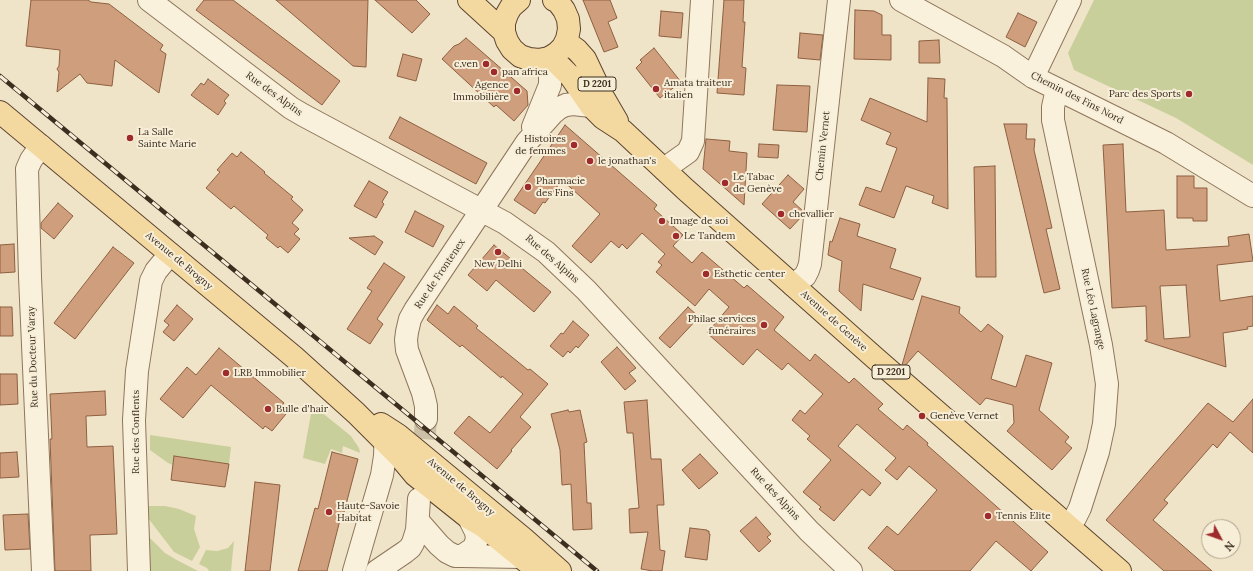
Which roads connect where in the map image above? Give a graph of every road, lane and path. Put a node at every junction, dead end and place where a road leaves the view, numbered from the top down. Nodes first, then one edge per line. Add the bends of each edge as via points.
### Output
1 (149, 0) edge
2 (470, 0) edge
3 (702, 0) edge
4 (839, 0) edge
5 (900, 0) edge
6 (1070, 0) edge
7 (556, 1) edge
8 (515, 3) edge
9 (504, 32) junction
10 (549, 54) junction
11 (1032, 77) junction
12 (1057, 89) junction
13 (591, 106) junction
14 (0, 112) edge
15 (623, 131) junction
16 (527, 142) junction
17 (41, 146) junction
18 (664, 170) junction
19 (1253, 196) edge
20 (482, 210) junction
21 (170, 254) junction
22 (793, 285) junction
23 (356, 412) junction
24 (426, 419) tunnel mouth
25 (390, 442) junction
26 (382, 475) junction
27 (415, 475) junction
28 (446, 475) junction
29 (420, 499) dead end
30 (469, 518) junction
31 (418, 521) junction
32 (1068, 525) junction
33 (366, 532) junction
34 (462, 556) junction
35 (521, 557) junction
36 (380, 564) edge
37 (355, 569) edge
38 (43, 571) edge
39 (139, 571) edge
40 (538, 571) edge
41 (556, 571) edge
42 (560, 571) edge
43 (851, 571) edge
44 (1120, 571) edge

1 - 20 street, Rue des Alpins via 291,108
2 - 8 main road via 485,4
2 - 9 main road
3 - 18 street via 693,142 688,152
4 - 22 street, Chemin Vernet via 810,264 804,276
5 - 11 street, Chemin des Fins Nord via 1003,56
6 - 11 street
7 - 10 main road via 564,10 569,29
8 - 9 main road via 507,14
9 - 10 main road via 512,50 520,56
10 - 13 main road, Avenue de Genève via 571,76
10 - 15 main road, Avenue de Genève / D 2201 via 577,50 585,60
10 - 16 street, Rue de Frontenex via 547,94
11 - 12 street, Chemin des Fins Nord
12 - 19 street, Chemin des Fins Nord via 1166,142
12 - 32 street, Rue Léo Lagrange via 1053,125 1101,345 1107,384 1106,411 1098,452 1080,508
13 - 15 main road, Avenue de Genève via 603,118
13 - 16 street, Rue de Frontenex via 573,104 559,108
14 - 17 main road, Avenue de Brogny
15 - 18 main road, Avenue de Genève / D 2201
16 - 20 street, Rue de Frontenex
17 - 21 main road, Avenue de Brogny
17 - 38 street, Rue du Docteur Varay via 30,160 27,169
18 - 22 main road, Avenue de Genève / D 2201
20 - 24 street, Rue de Frontenex via 415,310 406,332 407,350 423,393
20 - 43 street, Rue des Alpins via 535,243 576,279 810,532
21 - 23 main road, Avenue de Brogny
21 - 39 street, Rue des Conflents via 151,281 137,371 134,420
22 - 32 main road, Avenue de Genève / D 2201
23 - 25 main road, Avenue de Brogny
23 - 26 street via 375,449
25 - 26 street
25 - 27 main road, Avenue de Brogny
25 - 28 street via 406,455
25 - 28 main road, Avenue de Brogny via 398,435
26 - 27 street via 398,471
26 - 33 street
27 - 30 main road, Avenue de Brogny
28 - 42 main road, Avenue de Brogny
29 - 31 street
30 - 34 street via 477,539 474,548
30 - 35 main road, Avenue de Brogny via 484,526
31 - 34 street via 439,545 455,556
31 - 36 street via 416,536 410,548
32 - 44 main road, Avenue de Genève / D 2201
33 - 36 street
33 - 37 street
34 - 35 street
35 - 40 main road, Avenue de Brogny
35 - 41 main road via 532,558
36 - 37 street

